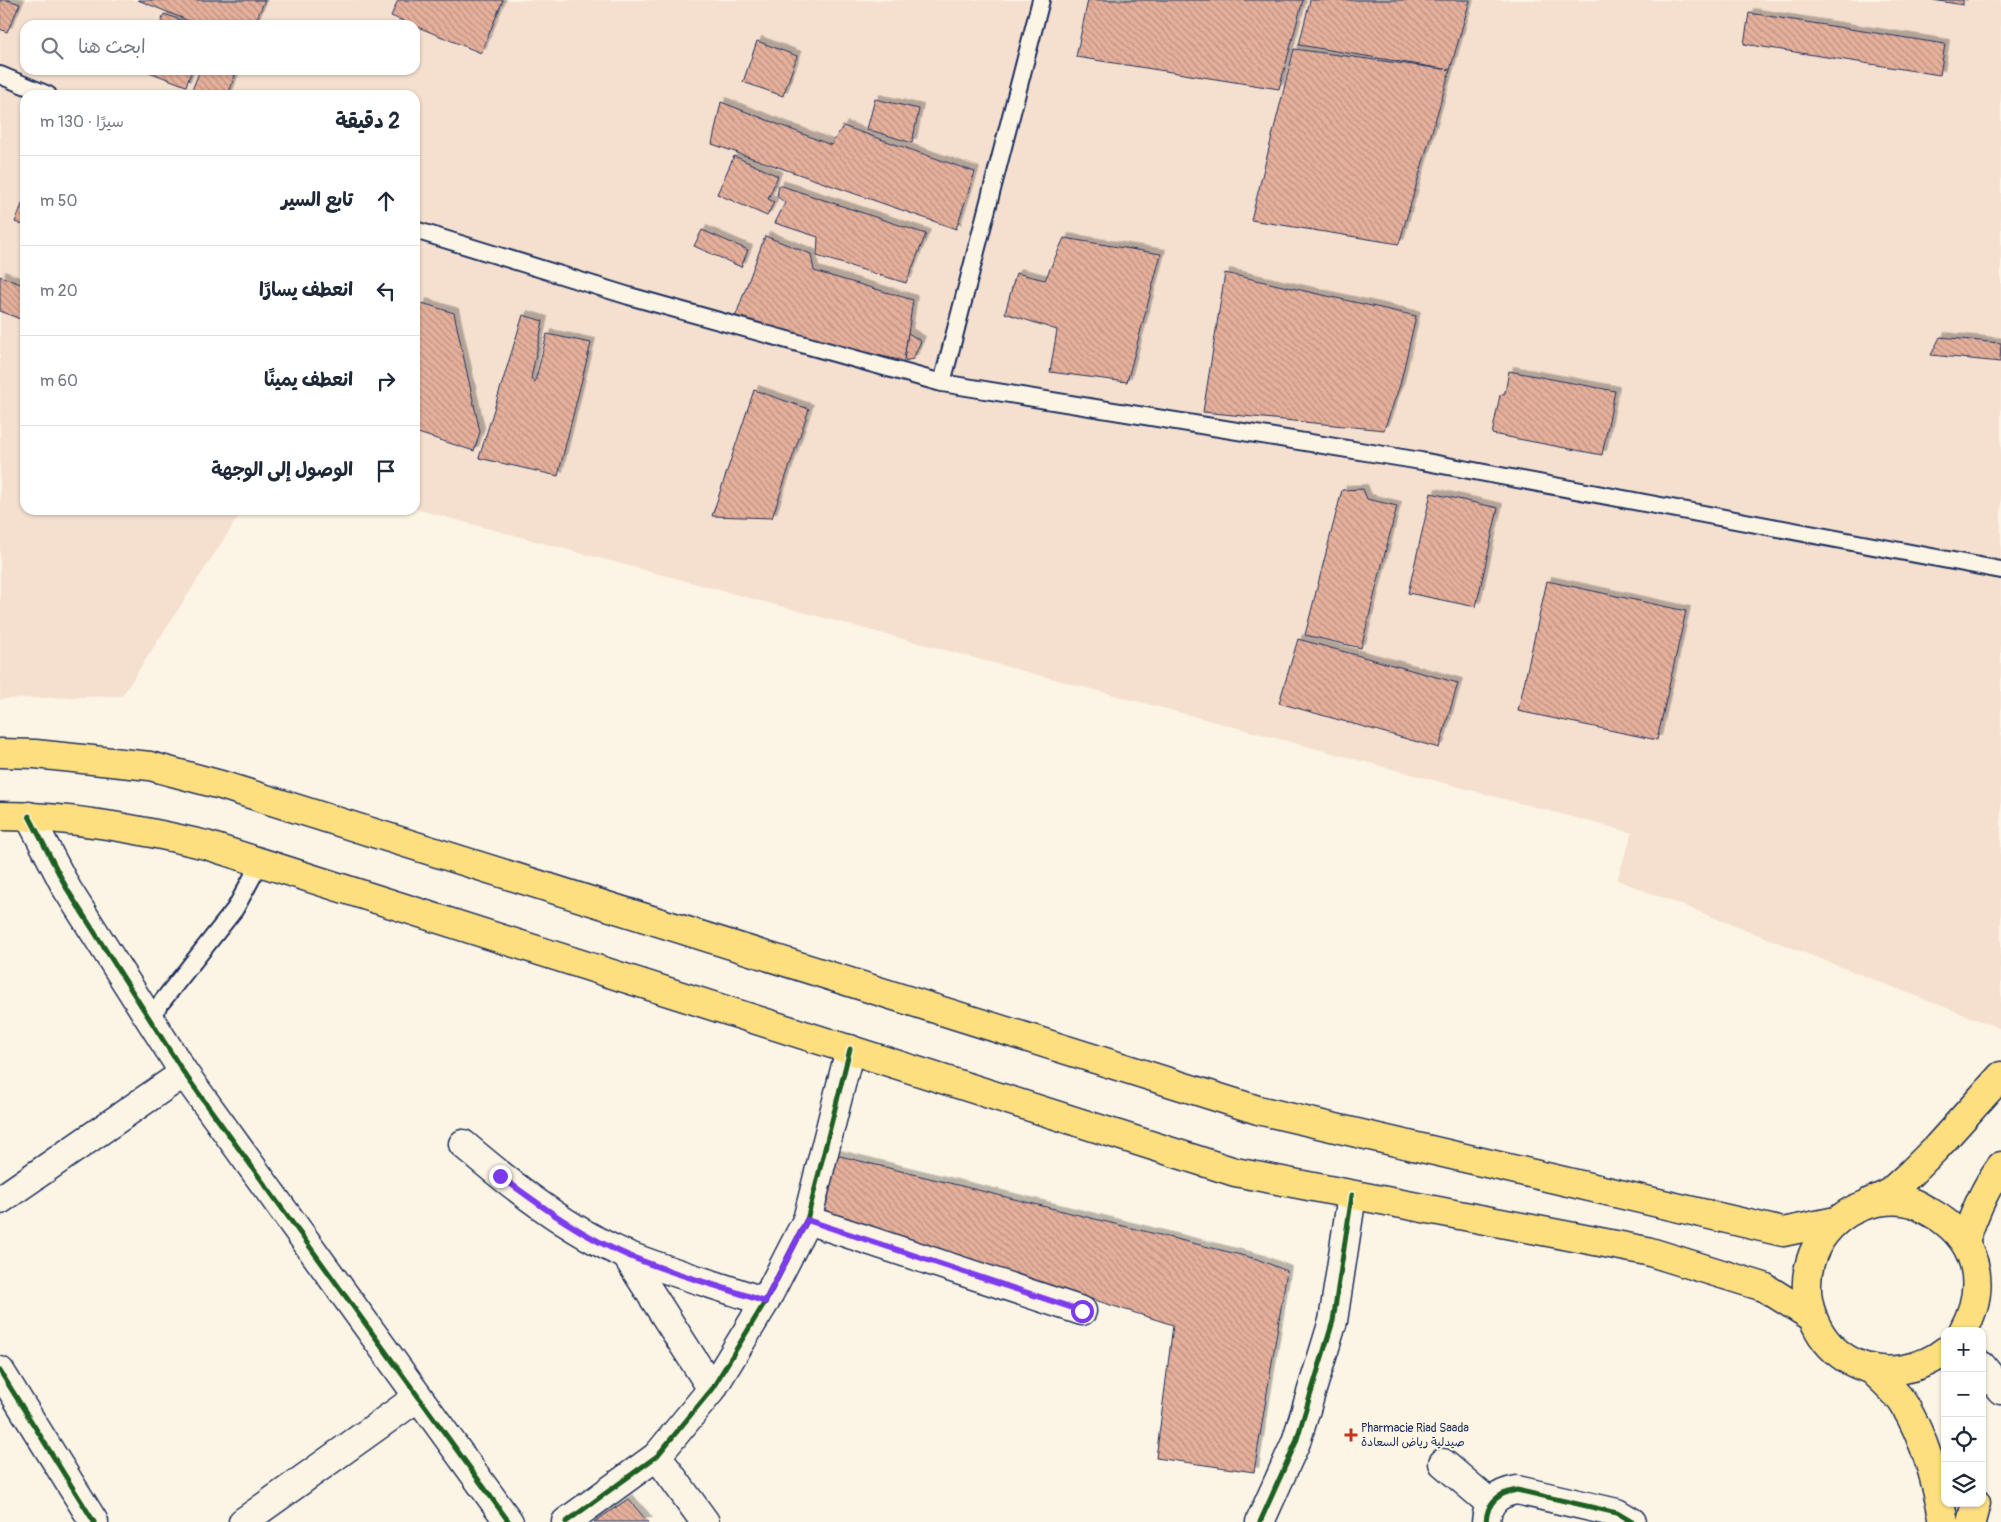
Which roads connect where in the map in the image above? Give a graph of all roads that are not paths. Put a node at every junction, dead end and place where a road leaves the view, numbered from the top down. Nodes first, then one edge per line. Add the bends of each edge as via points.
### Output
1 (1040, 0) edge
2 (0, 74) edge
3 (37, 90) edge
4 (420, 232) edge
5 (942, 383) junction
6 (2001, 570) edge
7 (0, 754) edge
8 (0, 816) edge
9 (29, 816) junction
10 (261, 861) junction
11 (149, 1018) junction
12 (850, 1049) junction
13 (184, 1073) junction
14 (2001, 1076) edge
15 (463, 1144) dead end
16 (2001, 1166) edge
17 (1352, 1195) junction
18 (0, 1200) edge
19 (1847, 1214) junction
20 (807, 1220) junction
21 (1965, 1241) junction
22 (626, 1255) junction
23 (765, 1302) junction
24 (1082, 1311) dead end
25 (1812, 1317) junction
26 (1965, 1327) edge
27 (1941, 1354) edge
28 (1871, 1369) junction
29 (0, 1371) edge
30 (1986, 1371) edge
31 (712, 1389) junction
32 (2001, 1390) edge
33 (418, 1396) junction
34 (657, 1456) junction
35 (1442, 1463) dead end
36 (1975, 1507) edge
37 (1488, 1513) edge
38 (252, 1520) edge
39 (94, 1522) edge
40 (509, 1522) edge
41 (566, 1522) edge
42 (705, 1522) edge
43 (1260, 1522) edge
44 (1632, 1522) edge
45 (1944, 1522) edge
46 (1971, 1522) edge

1 - 5 lane
2 - 3 lane
4 - 5 lane via 629,296
5 - 6 lane via 1421,461
7 - 19 main road via 35,754 150,766 221,785 1258,1110 1783,1232
8 - 9 main road
9 - 10 main road via 136,829
9 - 11 street via 67,889
10 - 11 lane via 235,909
10 - 12 main road
11 - 13 street
12 - 17 main road via 1235,1172
12 - 20 street
13 - 18 street
13 - 33 street
14 - 19 main road via 1937,1147 1888,1194
15 - 22 street via 541,1205
16 - 21 main road via 1977,1206
17 - 25 main road via 1647,1252 1764,1287
17 - 43 street via 1333,1321 1296,1442
19 - 21 main road via 1886,1201 1913,1203 1945,1221
19 - 25 main road via 1819,1241 1808,1265 1806,1292
20 - 23 street
20 - 24 street
21 - 26 main road via 1976,1274 1976,1297
22 - 23 street
22 - 31 street
23 - 31 street
25 - 28 main road via 1826,1341 1846,1359
27 - 28 main road via 1917,1367
28 - 45 main road via 1904,1404 1927,1457
29 - 39 street
30 - 32 street
31 - 34 street
33 - 38 street
33 - 40 street
34 - 41 street
34 - 42 street
35 - 37 street
36 - 46 main road
37 - 44 street via 1502,1494 1517,1490 1617,1513

